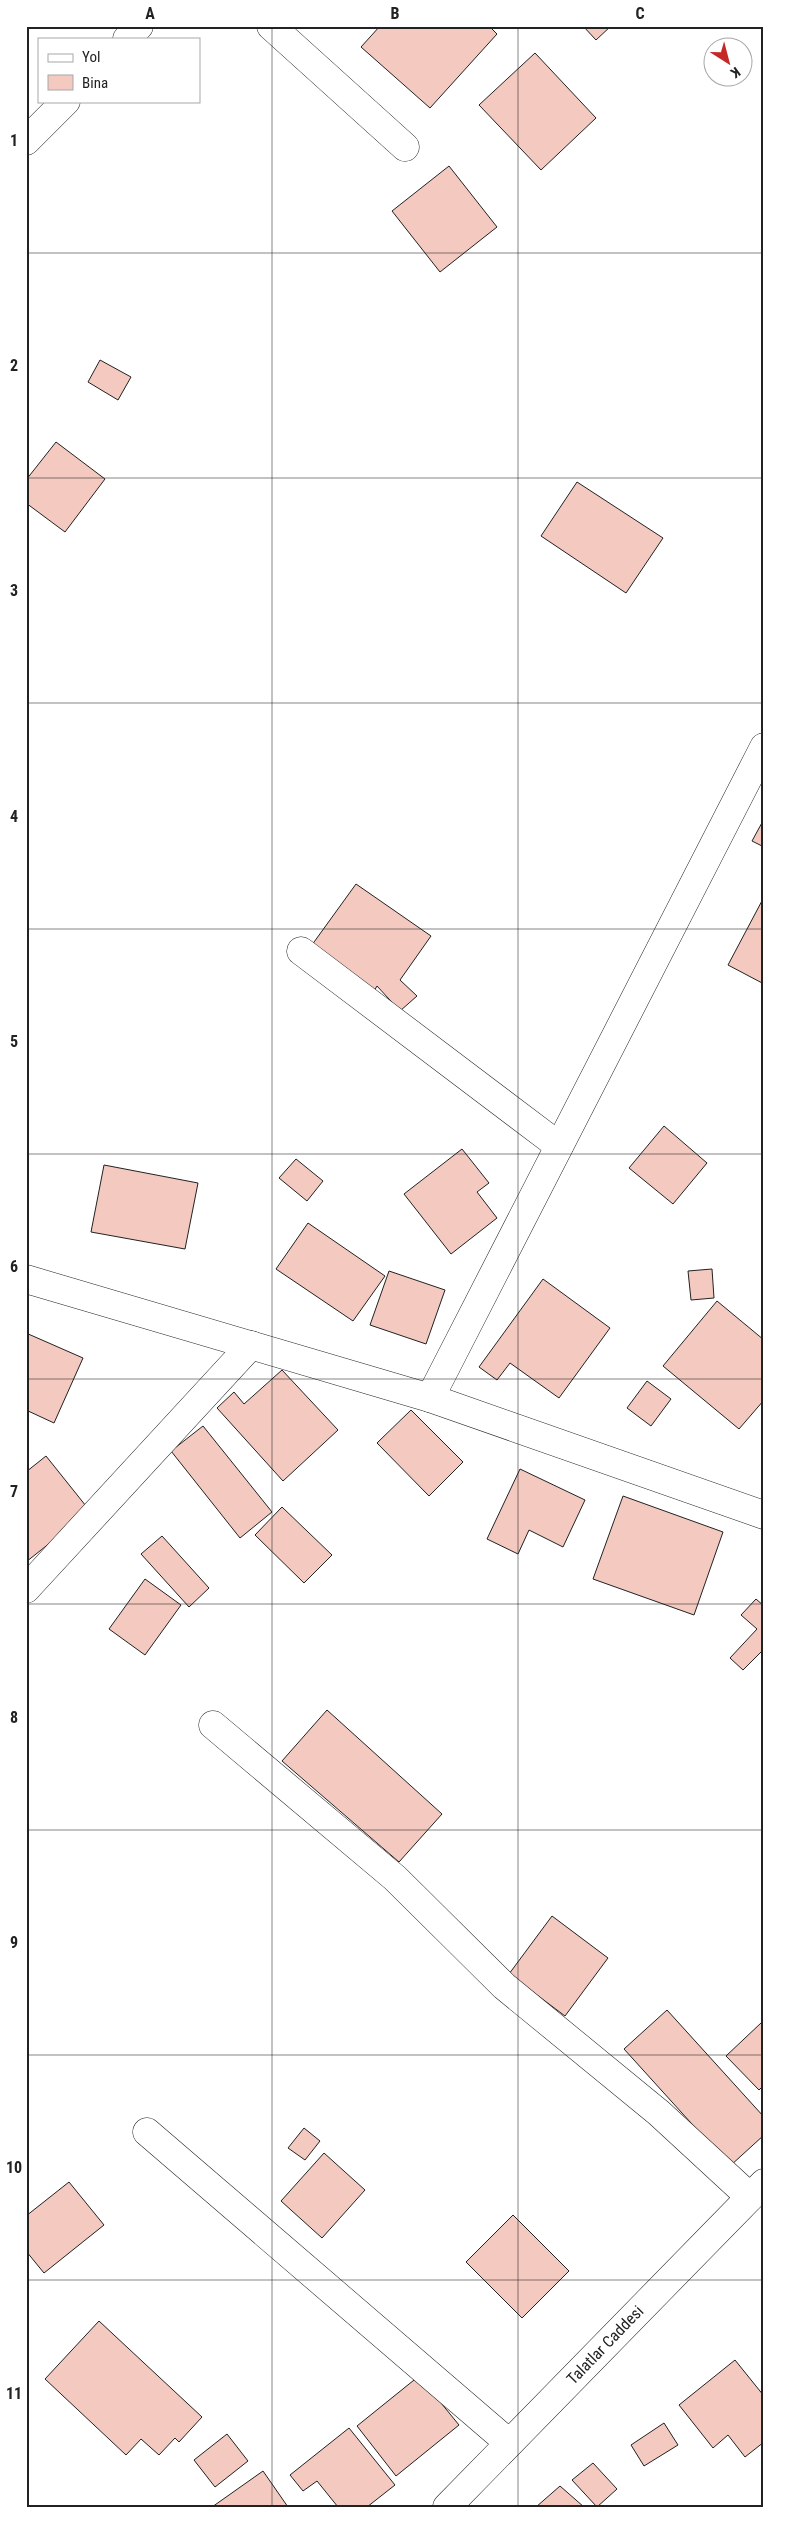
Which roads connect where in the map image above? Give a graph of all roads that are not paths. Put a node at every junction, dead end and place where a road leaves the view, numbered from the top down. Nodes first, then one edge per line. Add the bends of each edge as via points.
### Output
1 (139, 26) edge
2 (271, 26) edge
3 (128, 38) edge
4 (65, 102) edge
5 (26, 142) edge
6 (405, 147) dead end
7 (764, 747) edge
8 (301, 951) dead end
9 (559, 1146) junction
10 (26, 1279) edge
11 (251, 1345) junction
12 (430, 1398) junction
13 (764, 1515) edge
14 (26, 1589) edge
15 (213, 1725) dead end
16 (147, 2132) dead end
17 (757, 2190) edge
18 (509, 2443) junction
19 (447, 2507) edge

1 - 3 street
2 - 6 street
4 - 5 street
7 - 9 street
8 - 9 street
9 - 12 street
10 - 11 street
11 - 12 street
11 - 14 street
12 - 13 street
15 - 17 street via 395,1878 504,1986
16 - 18 street
17 - 18 street, Talatlar Caddesi
18 - 19 street, Talatlar Caddesi

